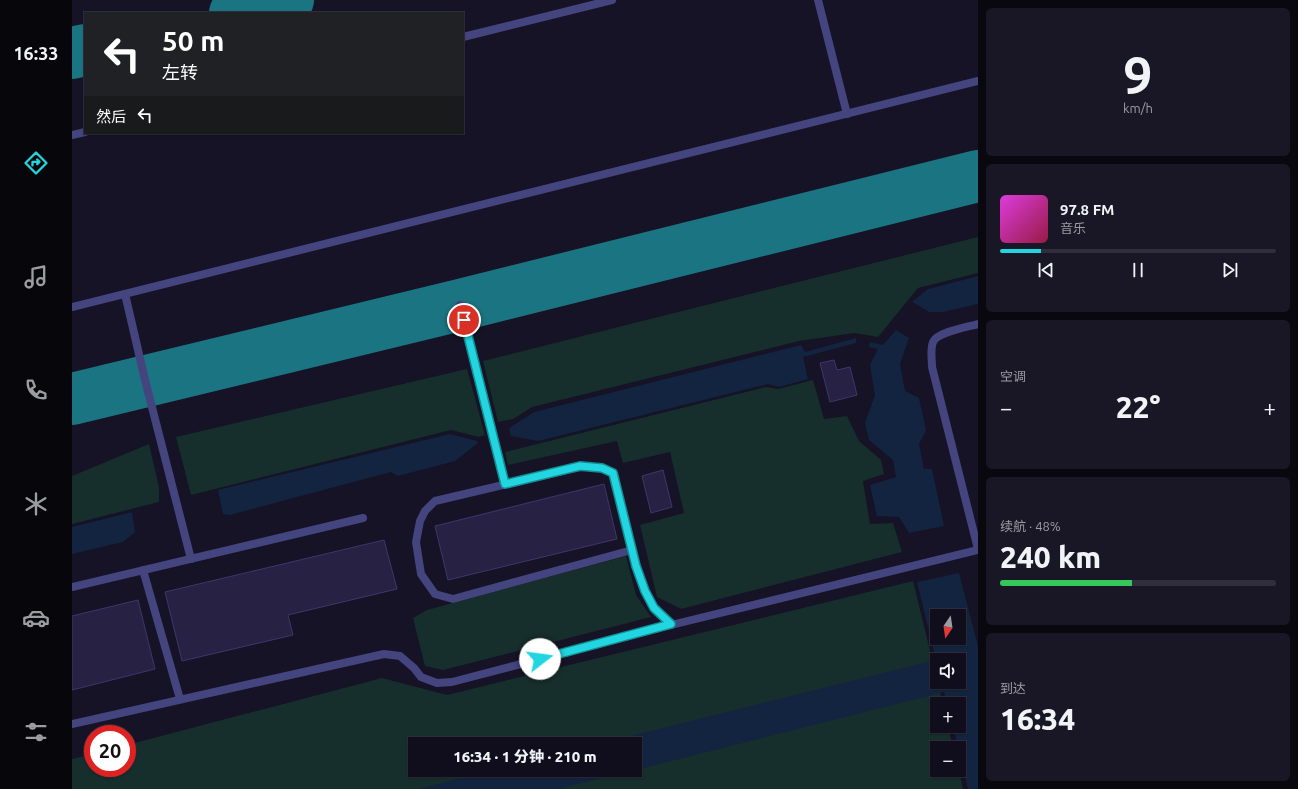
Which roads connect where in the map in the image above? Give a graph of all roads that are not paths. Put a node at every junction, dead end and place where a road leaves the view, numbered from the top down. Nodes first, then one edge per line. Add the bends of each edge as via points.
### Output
1 (612, 0) edge
2 (818, 0) edge
3 (464, 37) edge
4 (978, 81) edge
5 (847, 114) junction
6 (84, 132) edge
7 (72, 135) edge
8 (124, 294) junction
9 (460, 305) dead end
10 (72, 308) edge
11 (978, 324) edge
12 (505, 484) junction
13 (363, 518) dead end
14 (632, 550) junction
15 (978, 550) edge
16 (191, 559) junction
17 (143, 570) junction
18 (72, 587) edge
19 (671, 624) junction
20 (180, 699) junction
21 (72, 724) edge

1 - 3 lane
2 - 5 lane
4 - 5 lane
5 - 8 lane
6 - 7 lane
8 - 10 lane
8 - 16 lane
9 - 12 lane
11 - 15 lane via 939,336 933,341 931,351 932,367
12 - 14 lane via 580,466 602,468 613,473
12 - 14 lane via 435,501 425,511 420,521 416,542 421,574 435,594 453,599
13 - 16 lane
14 - 19 lane via 645,591 654,608
15 - 19 lane
16 - 17 lane
17 - 18 lane
17 - 20 lane
19 - 20 lane via 452,682 437,682 421,677 400,656 384,654
20 - 21 lane

